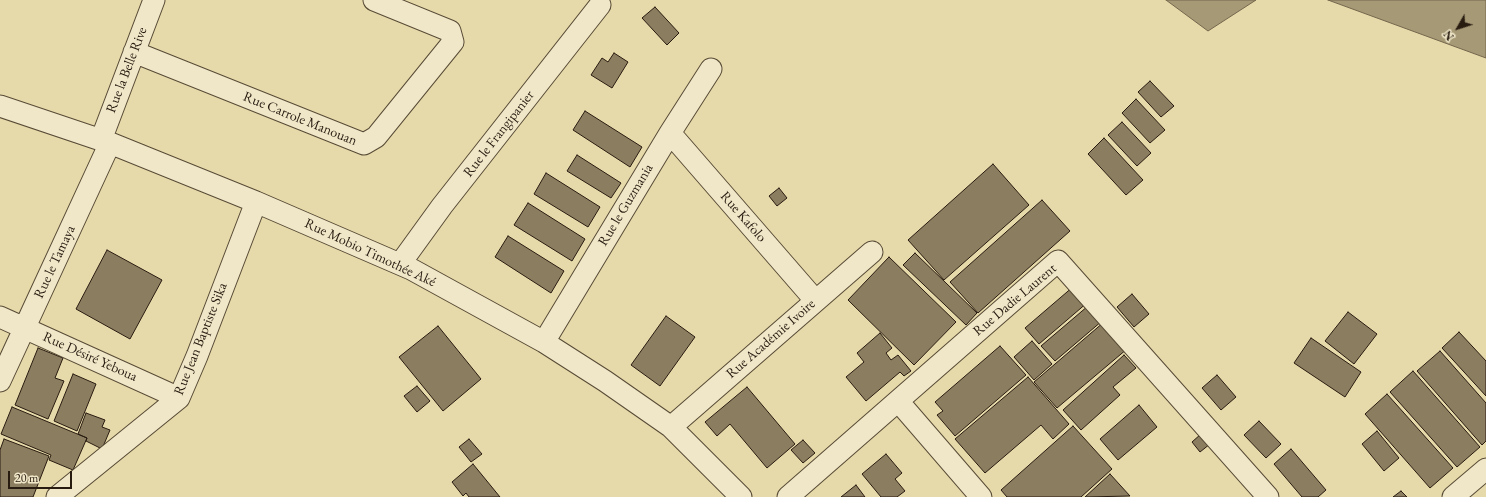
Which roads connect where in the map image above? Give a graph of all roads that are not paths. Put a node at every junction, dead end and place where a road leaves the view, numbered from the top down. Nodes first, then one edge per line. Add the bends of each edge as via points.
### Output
1 (154, 0) edge
2 (374, 0) edge
3 (600, 5) dead end
4 (134, 52) junction
5 (711, 69) dead end
6 (0, 106) edge
7 (670, 133) junction
8 (106, 142) junction
9 (256, 202) junction
10 (872, 252) dead end
11 (400, 264) junction
12 (815, 300) junction
13 (0, 316) edge
14 (24, 328) junction
15 (544, 342) junction
16 (0, 381) edge
17 (179, 398) junction
18 (898, 401) junction
19 (671, 427) junction
20 (1486, 469) edge
21 (57, 497) edge
22 (741, 497) edge
23 (788, 497) edge
24 (981, 497) edge
25 (1268, 497) edge
26 (1453, 497) edge

1 - 4 street, Rue la Belle Rive
2 - 4 street, Rue Carrole Manouan via 450,31 453,42 376,137 364,144
3 - 11 street, Rue le Frangipanier via 442,206
4 - 8 street, Rue la Belle Rive
5 - 7 street, Rue le Guzmania
6 - 8 street, Rue Mobio Timothée Aké
7 - 12 street, Rue Kafolo
7 - 15 street, Rue le Guzmania
8 - 9 street, Rue Mobio Timothée Aké
8 - 14 street, Rue le Tamaya
9 - 11 street, Rue Mobio Timothée Aké
9 - 17 street, Rue Jean Baptiste Sika
10 - 12 street, Rue Académie Ivoire
11 - 15 street, Rue Mobio Timothée Aké
12 - 19 street, Rue Académie Ivoire
13 - 14 street, Rue Désiré Yeboua
14 - 16 street, Rue le Tamaya
14 - 17 street, Rue Désiré Yeboua
15 - 19 street, Rue Mobio Timothée Aké
17 - 21 street, Rue Jean Baptiste Sika
18 - 23 street, Rue Dadie Laurent
18 - 24 street
18 - 25 street, Rue Dadie Laurent via 1058,261
19 - 22 street, Rue Mobio Timothée Aké
20 - 26 street

